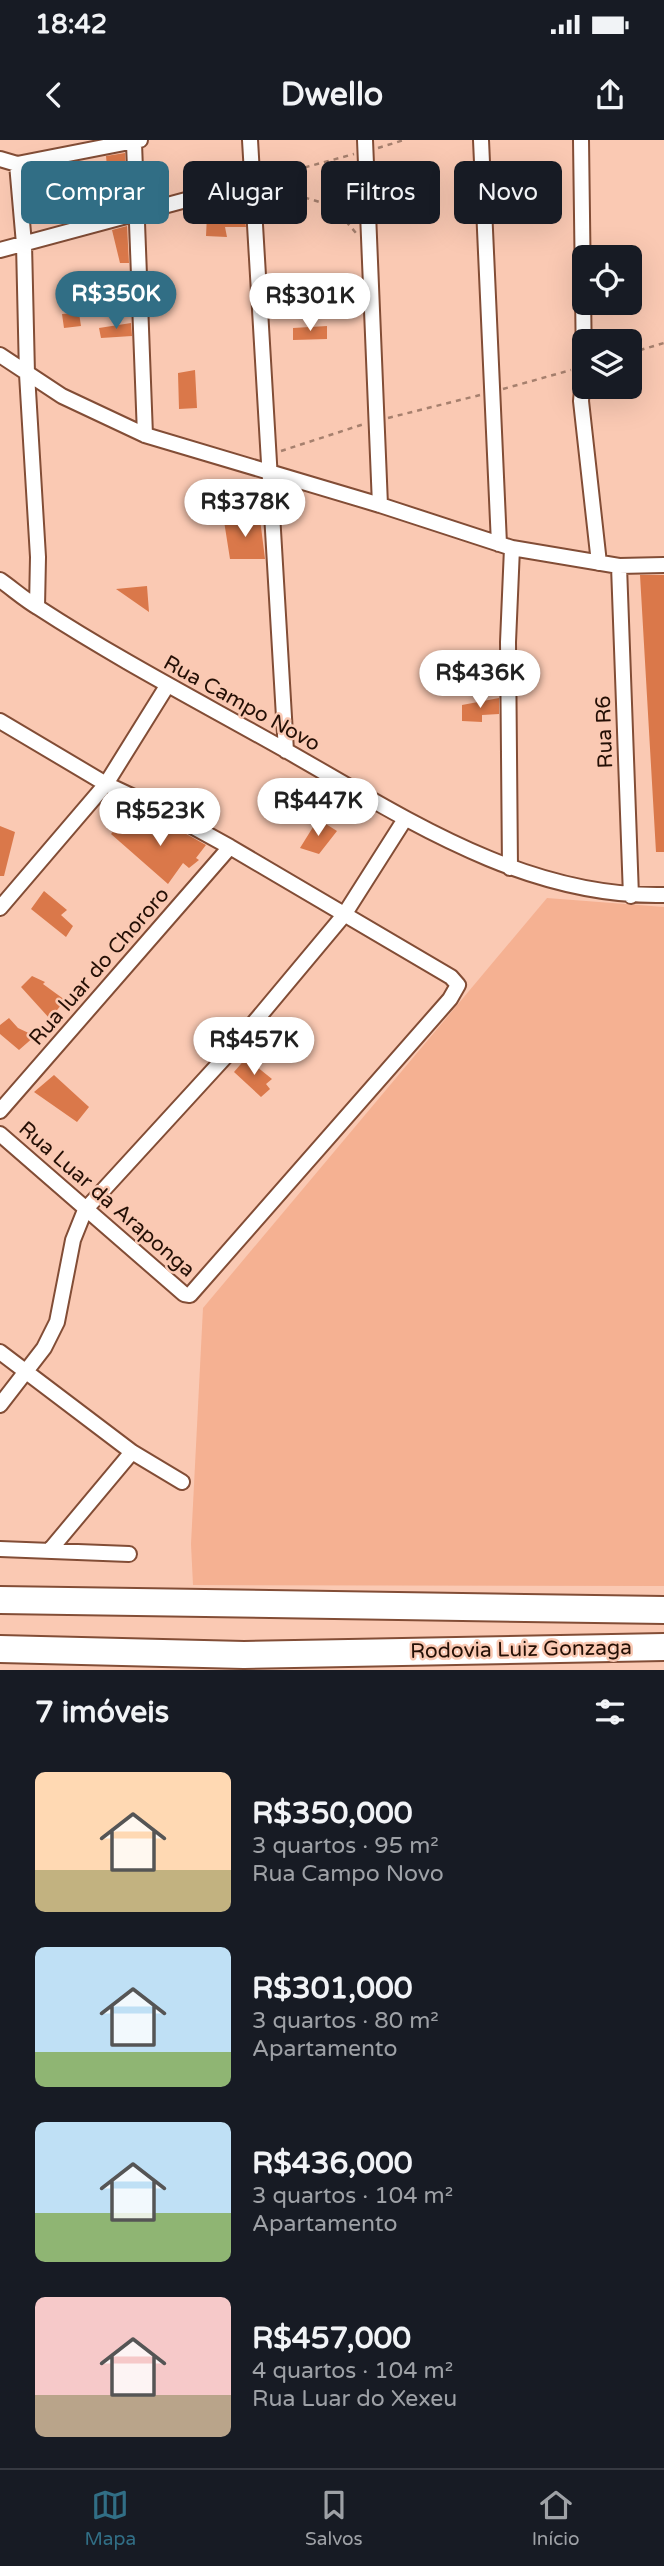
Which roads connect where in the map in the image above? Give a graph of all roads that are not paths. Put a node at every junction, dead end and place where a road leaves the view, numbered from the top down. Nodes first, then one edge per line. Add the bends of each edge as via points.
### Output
1 (250, 140) edge
2 (481, 140) edge
3 (581, 140) edge
4 (137, 142) edge
5 (365, 145) edge
6 (0, 159) edge
7 (137, 161) edge
8 (252, 161) edge
9 (17, 164) junction
10 (98, 224) edge
11 (138, 224) edge
12 (255, 224) edge
13 (24, 244) junction
14 (0, 250) edge
15 (583, 329) edge
16 (0, 355) edge
17 (27, 374) junction
18 (583, 399) edge
19 (145, 435) junction
20 (270, 473) junction
21 (380, 505) junction
22 (505, 546) junction
23 (599, 563) junction
24 (664, 565) edge
25 (619, 566) junction
26 (0, 580) edge
27 (37, 607) junction
28 (167, 686) junction
29 (0, 721) edge
30 (286, 751) junction
31 (106, 784) junction
32 (405, 819) junction
33 (230, 848) junction
34 (510, 868) junction
35 (664, 895) edge
36 (631, 896) junction
37 (0, 908) edge
38 (344, 915) junction
39 (0, 1111) edge
40 (0, 1133) edge
41 (85, 1210) junction
42 (0, 1352) edge
43 (27, 1372) junction
44 (0, 1405) edge
45 (132, 1452) junction
46 (182, 1482) dead end
47 (0, 1549) edge
48 (50, 1550) junction
49 (129, 1554) dead end
50 (0, 1600) edge
51 (664, 1610) edge
52 (664, 1647) edge
53 (0, 1649) edge

1 - 8 street
2 - 22 street via 492,392
3 - 15 street
4 - 7 street
4 - 9 street
5 - 21 street
6 - 9 street
9 - 13 street
10 - 13 street
11 - 19 street
12 - 20 street
13 - 14 street
13 - 17 street
16 - 17 street
17 - 19 street
17 - 27 street
18 - 23 street
19 - 20 street
20 - 21 street
20 - 30 street
21 - 22 street
22 - 23 street
22 - 34 street
23 - 25 street
24 - 25 street
25 - 36 street, Rua R6
26 - 27 street, Rua Campo Novo
27 - 28 street, Rua Campo Novo
28 - 30 street, Rua Campo Novo
28 - 31 street
29 - 31 street
30 - 32 street, Rua Campo Novo
31 - 33 street
31 - 37 street
32 - 34 street, Rua Campo Novo
32 - 38 street
33 - 38 street
33 - 39 street, Rua luar do Chororo
34 - 36 street, Rua Campo Novo via 580,888
35 - 36 street, Rua Campo Novo
38 - 41 street via 227,1055
38 - 41 street, Rua Luar da Araponga via 458,985 193,1293 187,1295
40 - 41 street, Rua Luar da Araponga
41 - 43 street via 57,1322
42 - 43 street
43 - 44 street
43 - 45 street
45 - 46 street
45 - 48 street
47 - 48 street
48 - 49 street
50 - 51 highway, Rodovia Luiz Gonzaga
52 - 53 highway, Rodovia Luiz Gonzaga via 244,1655

